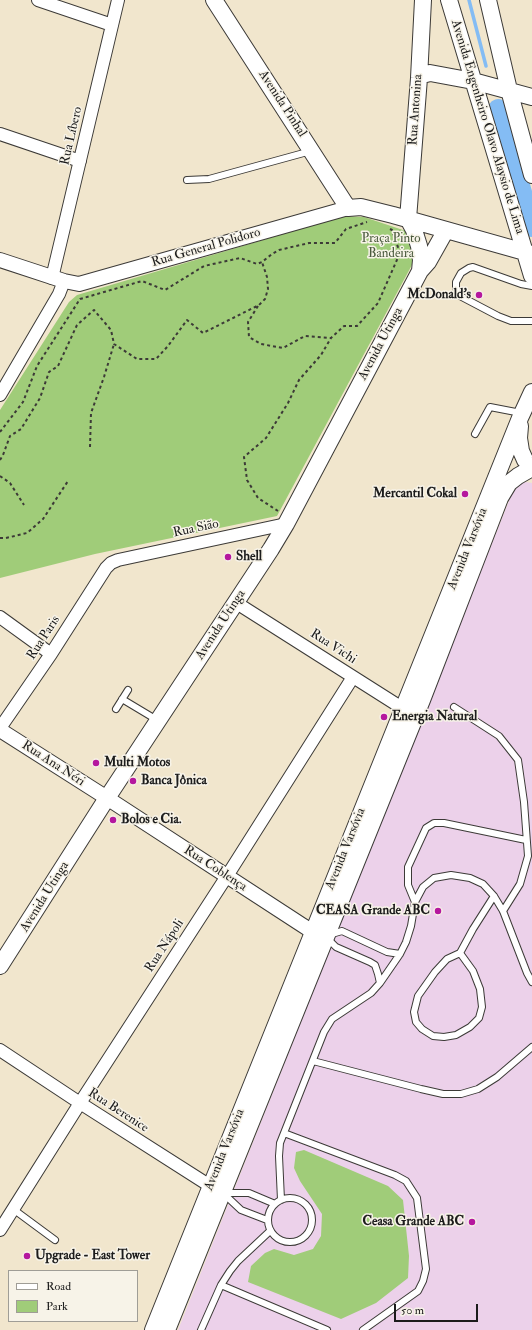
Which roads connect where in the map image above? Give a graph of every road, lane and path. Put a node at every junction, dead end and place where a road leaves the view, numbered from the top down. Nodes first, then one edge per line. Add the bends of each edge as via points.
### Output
1 (38, 0) edge
2 (118, 0) edge
3 (214, 0) edge
4 (450, 0) edge
5 (488, 0) edge
6 (421, 1) edge
7 (112, 25) junction
8 (419, 78) junction
9 (473, 81) junction
10 (509, 90) junction
11 (532, 97) edge
12 (0, 134) edge
13 (312, 151) junction
14 (80, 162) junction
15 (532, 175) edge
16 (187, 180) dead end
17 (348, 208) junction
18 (408, 219) junction
19 (373, 224) dead end
20 (386, 228) dead end
21 (446, 230) junction
22 (419, 246) junction
23 (529, 253) edge
24 (400, 254) junction
25 (0, 260) edge
26 (262, 262) junction
27 (420, 271) junction
28 (532, 276) edge
29 (58, 280) junction
30 (532, 286) edge
31 (258, 305) junction
32 (532, 321) edge
33 (331, 338) junction
34 (114, 344) junction
35 (2, 388) edge
36 (532, 392) edge
37 (521, 416) junction
38 (0, 432) edge
39 (475, 434) dead end
40 (90, 446) dead end
41 (0, 460) edge
42 (532, 467) edge
43 (0, 476) edge
44 (68, 481) dead end
45 (24, 505) dead end
46 (287, 521) junction
47 (0, 538) edge
48 (112, 562) joint
49 (235, 602) junction
50 (0, 617) edge
51 (51, 654) junction
52 (353, 677) junction
53 (128, 690) dead end
54 (122, 699) junction
55 (454, 706) dead end
56 (116, 708) dead end
57 (409, 713) junction
58 (158, 721) junction
59 (0, 729) edge
60 (107, 798) junction
61 (526, 840) junction
62 (228, 876) junction
63 (494, 896) junction
64 (415, 902) junction
65 (503, 911) junction
66 (319, 934) junction
67 (460, 953) junction
68 (400, 954) junction
69 (0, 966) edge
70 (532, 982) edge
71 (380, 983) junction
72 (532, 1047) edge
73 (0, 1050) edge
74 (313, 1061) junction
75 (80, 1103) junction
76 (284, 1133) junction
77 (216, 1190) junction
78 (281, 1200) junction
79 (275, 1204) junction
80 (13, 1209) junction
81 (267, 1220) junction
82 (0, 1230) edge
83 (270, 1231) junction
84 (55, 1240) dead end
85 (221, 1285) junction
86 (153, 1330) edge
87 (167, 1330) edge
88 (202, 1330) edge
89 (327, 1330) edge
90 (363, 1330) edge

1 - 7 street
2 - 7 street, Rua Líbero
3 - 13 main road, Avenida Pinhal
4 - 9 main road, Avenida Engenheiro Olavo Alaysio de Lima
5 - 10 main road
6 - 8 main road, Rua Antonina
7 - 14 street, Rua Líbero
8 - 9 main road via 430,73
8 - 18 main road, Rua Antonina
9 - 10 main road
9 - 23 main road, Avenida Engenheiro Olavo Alaysio de Lima
10 - 11 main road
10 - 15 main road
12 - 14 street
13 - 16 lane via 209,179
13 - 17 main road, Avenida Pinhal
14 - 29 street, Rua Líbero
17 - 18 main road via 361,207
17 - 29 street, Rua General Polidoro via 80,284
18 - 21 main road
18 - 22 main road, Avenida Utinga
19 - 26 path via 366,222 346,229 335,242 308,243 279,250
20 - 24 path via 392,230
21 - 23 main road
21 - 27 main road, Avenida Utinga
22 - 24 path
22 - 27 main road, Avenida Utinga
23 - 28 main road, Avenida Engenheiro Olavo Alaysio de Lima
24 - 33 path via 378,303 357,326 344,326
25 - 29 street, Rua General Polidoro
26 - 31 path via 268,290
26 - 38 path via 257,264 240,258 204,266 165,290 142,281 80,299 37,366 23,402
27 - 46 main road, Avenida Utinga
29 - 35 street, Rua Líbero via 59,294
30 - 32 lane via 472,267 460,273 456,282 460,296 474,304 511,321
31 - 33 path via 248,322 249,336 261,344 283,348 305,336
31 - 34 path via 203,333 187,320 156,359 137,359
33 - 46 path via 321,355 299,380 266,438 244,457 247,480 258,498
34 - 40 path via 91,413
34 - 41 path via 111,330 94,310 77,325 58,366 49,372 40,398 21,429 10,436
36 - 37 main road, Avenida Varsóvia
37 - 39 lane via 490,407
37 - 42 main road via 521,451
37 - 57 main road, Avenida Varsóvia
42 - 57 main road, Avenida Varsóvia via 509,483 504,490
43 - 45 path via 10,483
44 - 47 path via 43,519 28,533
46 - 48 street, Rua Sião
46 - 49 main road, Avenida Utinga
48 - 51 street, Rua Paris
49 - 52 street, Rua Vichi
49 - 58 main road, Avenida Utinga
50 - 51 street
51 - 59 street, Rua Paris
52 - 57 street, Rua Vichi
52 - 62 street, Rua Nápoli
53 - 54 lane
54 - 56 lane
54 - 58 lane
55 - 61 lane via 499,736 518,760
57 - 66 main road, Avenida Varsóvia
58 - 60 main road, Avenida Utinga
59 - 60 street, Rua Ana Néri
60 - 62 street, Rua Coblença
60 - 69 main road, Avenida Utinga
61 - 64 lane via 434,823 426,828 408,867 408,884
61 - 65 lane via 528,856 520,884
62 - 66 street, Rua Coblença
62 - 75 street, Rua Nápoli
63 - 64 lane via 483,884 470,878 451,875 434,878 423,887
63 - 65 lane
63 - 67 lane
64 - 68 lane via 412,926
65 - 70 lane
66 - 68 lane via 342,930 387,952
66 - 71 lane via 336,947 375,965
66 - 77 main road, Avenida Varsóvia
67 - 67 lane via 447,959 418,996 414,1012 416,1022 433,1036 456,1035 470,1028 479,1018 482,1007 480,990 473,970
68 - 71 lane
71 - 74 lane via 371,993 332,1019
72 - 74 lane via 497,1077 461,1094 421,1090
73 - 75 street, Rua Berenice
74 - 76 lane
75 - 77 street, Rua Berenice
75 - 80 street, Rua Nápoli
76 - 78 lane via 279,1156
76 - 90 lane via 395,1175 406,1181 417,1198 426,1270 423,1281 418,1291
77 - 79 lane via 249,1194
77 - 81 lane via 241,1210
77 - 86 main road, Avenida Varsóvia
77 - 87 main road, Avenida Varsóvia
78 - 79 lane
78 - 83 lane via 296,1199 308,1207 311,1213 311,1228 302,1239 288,1243 275,1237
79 - 81 lane
80 - 82 street, Rua Nápoli
80 - 84 lane
81 - 83 lane
83 - 85 lane via 238,1262
85 - 88 lane
85 - 89 lane

